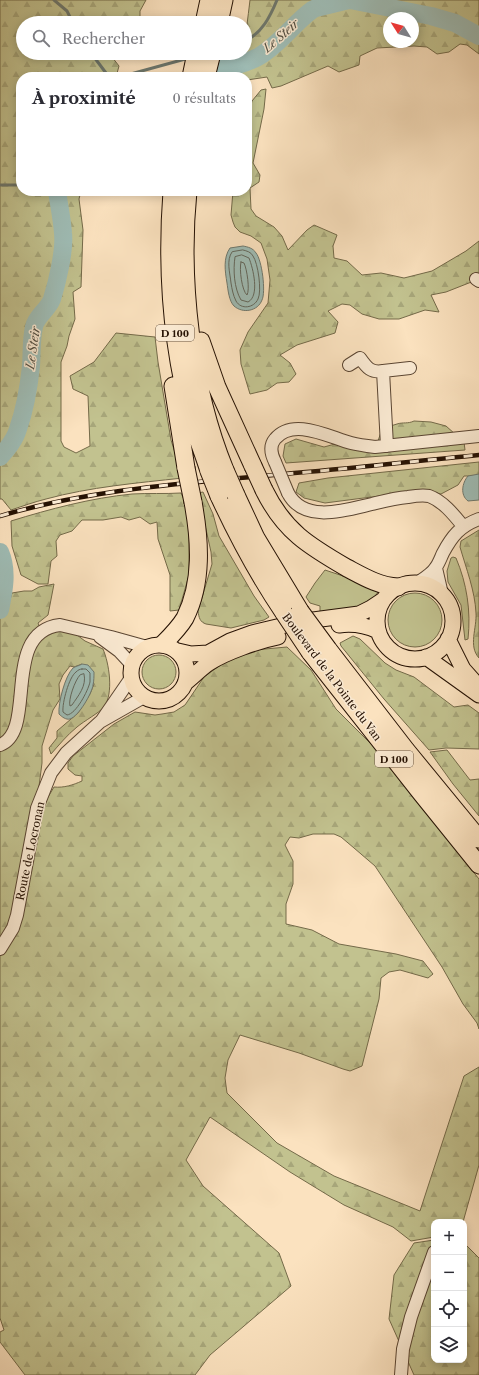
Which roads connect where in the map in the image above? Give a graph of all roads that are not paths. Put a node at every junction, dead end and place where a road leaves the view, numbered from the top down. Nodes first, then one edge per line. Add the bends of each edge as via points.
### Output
1 (209, 0) edge
2 (224, 0) edge
3 (206, 16) edge
4 (221, 16) edge
5 (194, 60) edge
6 (210, 60) edge
7 (191, 72) edge
8 (207, 72) edge
9 (172, 196) edge
10 (188, 196) edge
11 (170, 238) junction
12 (185, 262) junction
13 (349, 365) dead end
14 (410, 368) dead end
15 (383, 371) junction
16 (479, 436) edge
17 (387, 446) junction
18 (217, 470) junction
19 (479, 519) edge
20 (464, 526) junction
21 (436, 568) junction
22 (417, 583) junction
23 (398, 587) junction
24 (442, 594) junction
25 (383, 600) junction
26 (292, 612) junction
27 (378, 631) junction
28 (94, 634) junction
29 (448, 639) junction
30 (163, 647) junction
31 (426, 657) junction
32 (131, 671) junction
33 (185, 683) junction
34 (479, 687) edge
35 (479, 695) edge
36 (144, 697) junction
37 (100, 722) junction
38 (0, 745) edge
39 (479, 839) edge
40 (479, 865) edge
41 (0, 949) edge
42 (433, 1255) edge
43 (401, 1375) edge

1 - 3 highway
2 - 4 highway
5 - 7 highway
6 - 8 highway
9 - 11 highway, D 100
10 - 12 highway, D 100
11 - 18 highway, D 100 via 173,307 181,370 193,426
11 - 30 highway, D 100, bridge via 169,321 172,375 198,544 196,582 192,597 185,617
12 - 18 highway, D 100 via 191,341 206,416 217,450
12 - 23 highway, D 100, bridge via 206,359 264,490 277,513 306,543 368,579
13 - 15 street via 360,358 371,371
14 - 15 street
15 - 17 street
16 - 17 street
17 - 20 street, bridge via 361,445 312,431 295,429 278,436 271,451 288,494 294,503 302,508 326,512 339,511 394,498 426,496 442,504
18 - 26 highway, Boulevard de la Pointe du Van / D 100, bridge via 228,495 256,538
19 - 20 street
20 - 21 street via 450,541
21 - 22 street
21 - 24 street
22 - 23 main road
22 - 24 main road via 430,586
23 - 25 main road
24 - 29 main road via 453,617
25 - 27 main road via 377,620
25 - 30 main road via 359,614 298,622 252,633 208,653 192,654
26 - 39 highway, Boulevard de la Pointe du Van / D 100, bridge via 328,649
26 - 40 highway, Boulevard de la Pointe du Van / D 100, bridge via 310,652
27 - 31 main road via 386,645 398,655 414,659
27 - 33 main road via 365,625 351,624 274,638 240,648 210,662
28 - 30 street
28 - 32 street via 119,650
28 - 38 street via 55,626 39,632 30,641 21,667 14,731 8,741
29 - 31 main road via 439,650
29 - 34 main road via 463,669
30 - 32 main road via 138,654
30 - 33 main road via 183,657 188,672
31 - 35 main road
32 - 36 main road via 136,689
32 - 37 street, Route de Locronan
33 - 36 main road via 177,695 170,699 153,701
36 - 37 street, Route de Locronan
37 - 41 street, Route de Locronan via 66,753 48,780 37,808 17,915
42 - 43 street via 411,1317 403,1349

